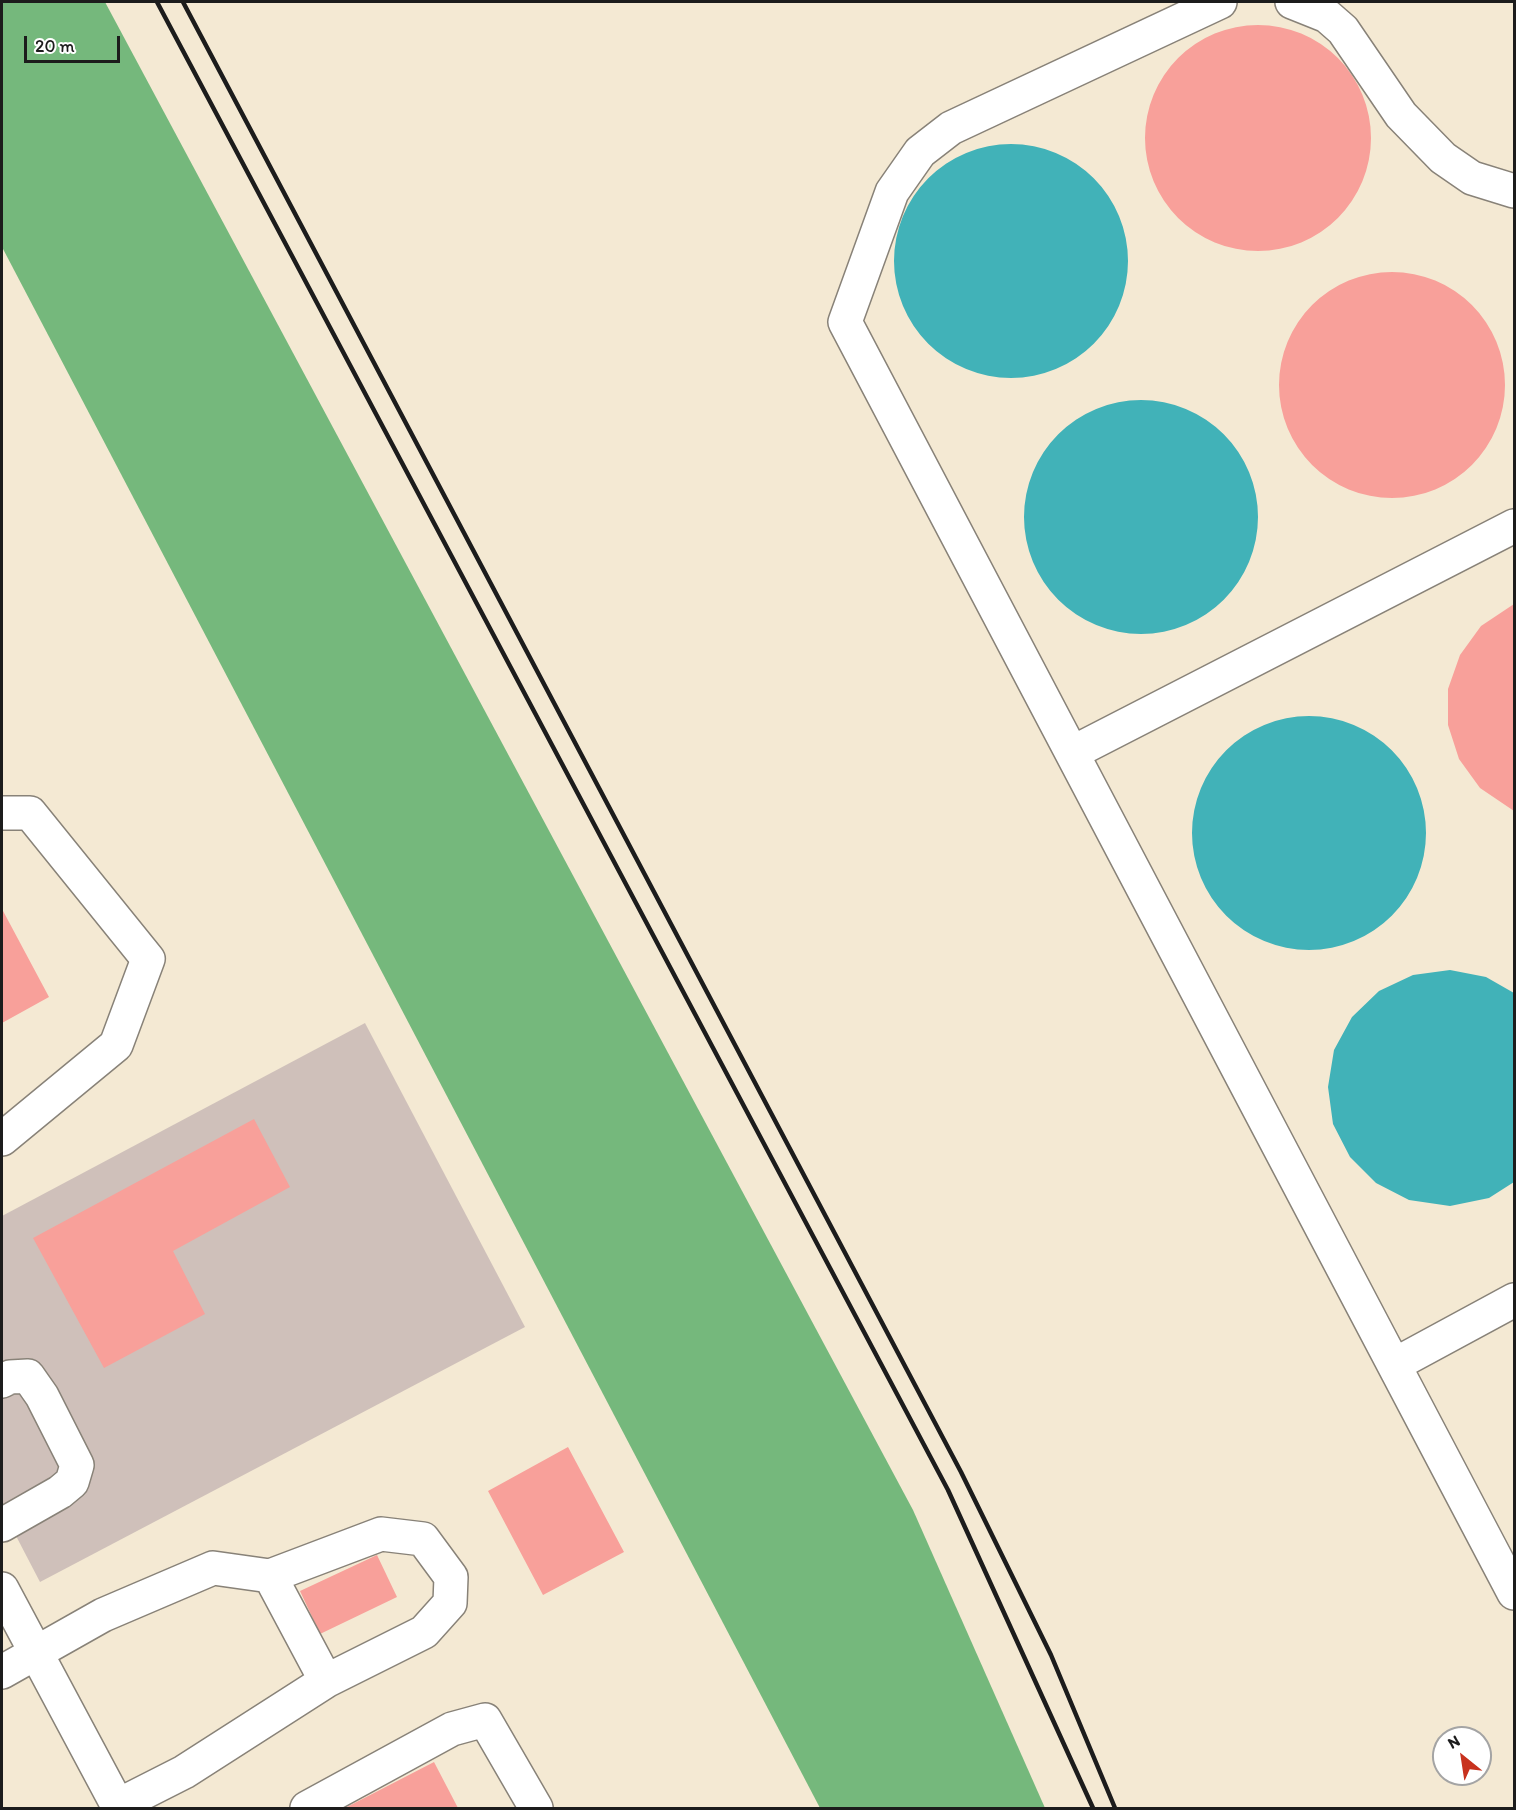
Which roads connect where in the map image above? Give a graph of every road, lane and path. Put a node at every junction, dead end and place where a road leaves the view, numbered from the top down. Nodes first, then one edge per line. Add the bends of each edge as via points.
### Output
1 (1220, 2) edge
2 (1292, 2) edge
3 (1515, 191) edge
4 (1515, 526) edge
5 (1072, 753) junction
6 (2, 813) edge
7 (2, 1139) edge
8 (1515, 1300) edge
9 (1394, 1365) junction
10 (2, 1381) edge
11 (2, 1525) edge
12 (270, 1576) junction
13 (2, 1589) edge
14 (1515, 1593) edge
15 (36, 1654) junction
16 (2, 1672) edge
17 (326, 1682) junction
18 (118, 1808) edge
19 (307, 1809) edge
20 (536, 1809) edge

1 - 5 street via 951,128 920,152 892,192 845,322
2 - 3 street via 1327,16 1343,30 1401,116 1443,158 1472,178
4 - 5 street
5 - 9 street
6 - 7 street via 30,813 148,959 116,1045
8 - 9 street
9 - 14 street
10 - 11 street via 28,1376 77,1465 72,1482 60,1492
12 - 15 street via 213,1568 103,1615
12 - 17 street
12 - 17 street via 381,1534 423,1539 451,1576 450,1603 424,1632
13 - 15 street
15 - 16 street
15 - 18 street
17 - 18 street via 184,1772
19 - 20 street via 452,1729 485,1720

